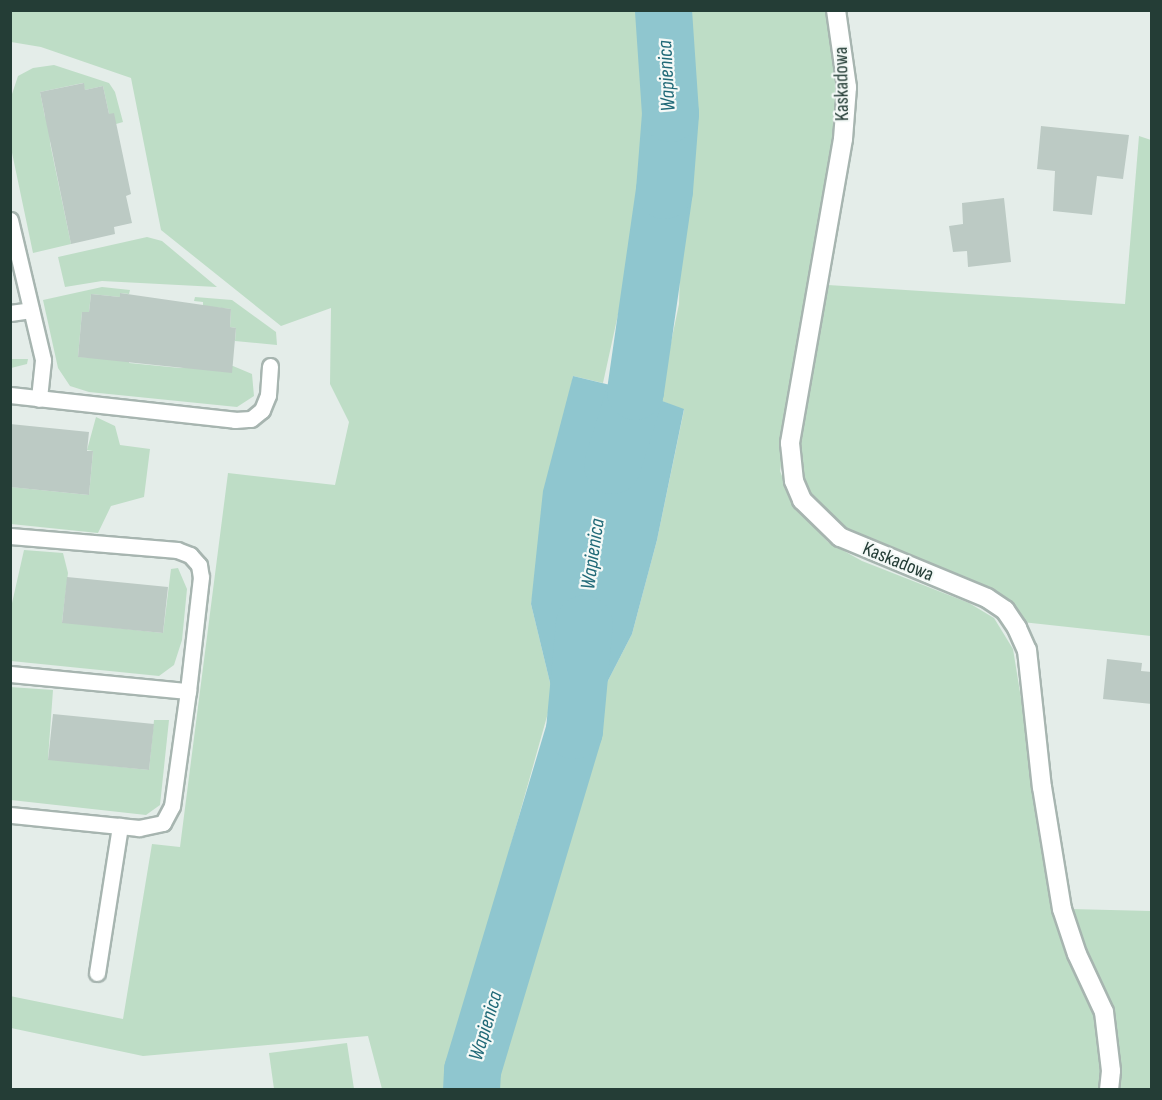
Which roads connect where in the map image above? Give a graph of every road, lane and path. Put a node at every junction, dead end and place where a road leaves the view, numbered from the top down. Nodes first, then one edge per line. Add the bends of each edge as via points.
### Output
1 (836, 10) edge
2 (10, 220) edge
3 (31, 310) junction
4 (10, 313) edge
5 (270, 366) dead end
6 (10, 395) edge
7 (39, 399) junction
8 (10, 536) edge
9 (10, 674) edge
10 (188, 691) junction
11 (10, 815) edge
12 (120, 826) junction
13 (97, 973) dead end
14 (1108, 1089) edge

1 - 14 street, Kaskadowa via 847,87 843,139 790,443 792,471 802,500 840,537 987,598 1005,610 1017,628 1027,650 1042,787 1062,909 1077,954 1104,1012 1111,1071
2 - 3 lane
3 - 4 lane
3 - 7 lane via 43,360
5 - 7 lane via 268,394 262,410 251,419
6 - 7 lane
8 - 10 lane via 177,550 190,555 199,565 201,577
9 - 10 lane
10 - 12 lane via 169,816 153,827
11 - 12 lane
12 - 13 lane

